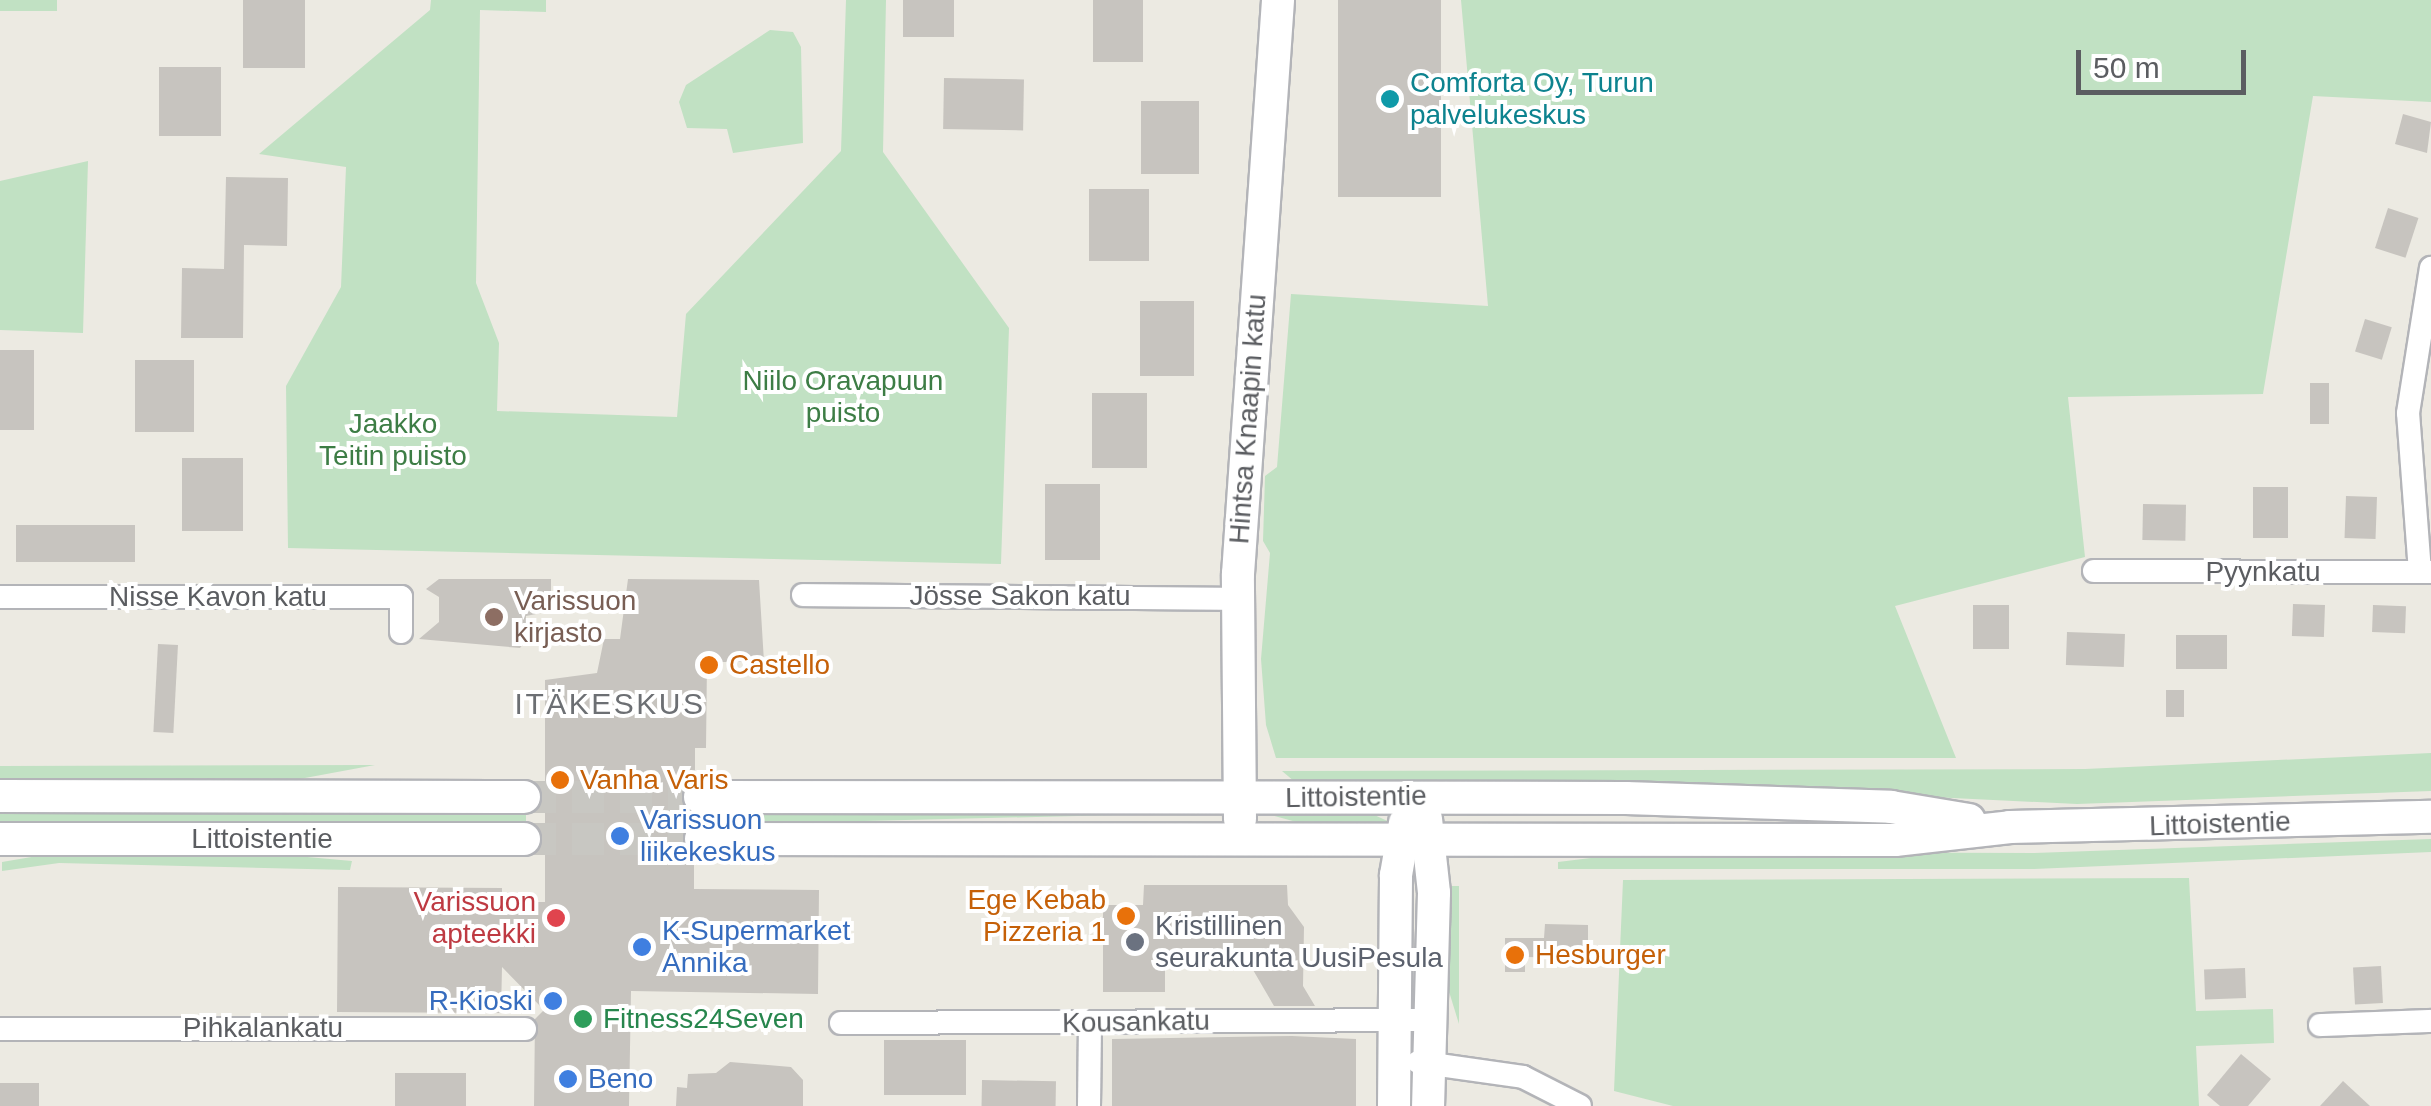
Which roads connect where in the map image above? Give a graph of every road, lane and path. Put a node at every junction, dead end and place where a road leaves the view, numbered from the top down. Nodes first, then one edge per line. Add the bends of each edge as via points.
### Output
1 (1278, 0) edge
2 (2431, 268) edge
3 (2094, 571) dead end
4 (2426, 572) edge
5 (803, 595) dead end
6 (0, 597) edge
7 (1238, 599) junction
8 (402, 632) dead end
9 (0, 796) edge
10 (700, 796) tunnel mouth
11 (1418, 796) junction
12 (524, 797) tunnel mouth
13 (1240, 798) junction
14 (2431, 817) edge
15 (2010, 827) junction
16 (0, 839) edge
17 (524, 839) tunnel mouth
18 (700, 839) tunnel mouth
19 (1240, 840) junction
20 (1397, 840) junction
21 (1433, 840) junction
22 (1394, 1019) junction
23 (1431, 1020) junction
24 (2431, 1021) edge
25 (841, 1023) dead end
26 (1090, 1023) junction
27 (2320, 1025) dead end
28 (525, 1029) dead end
29 (0, 1030) edge
30 (1394, 1061) junction
31 (1430, 1062) junction
32 (1089, 1106) edge
33 (1394, 1106) edge
34 (1428, 1106) edge
35 (1580, 1106) edge

1 - 7 main road, Hintsa Knaapin katu
2 - 4 street via 2408,413
3 - 4 street, Pyynkatu
5 - 7 street, Jösse Sakon katu
6 - 8 street, Nisse Kavon katu via 401,597
7 - 13 main road, Hintsa Knaapin katu
9 - 12 main road, Littoistentie
10 - 13 main road, Littoistentie
11 - 13 main road, Littoistentie
11 - 15 main road, Littoistentie via 1891,807
11 - 20 main road
11 - 21 main road
13 - 19 main road, Hintsa Knaapin katu
14 - 15 main road, Littoistentie
15 - 21 main road, Littoistentie via 1895,840
16 - 17 main road, Littoistentie
18 - 19 main road, Littoistentie
19 - 20 main road, Littoistentie
20 - 21 main road, Littoistentie
20 - 22 main road
21 - 23 main road
22 - 23 street, Kousankatu
22 - 26 street, Kousankatu
22 - 30 main road
23 - 31 main road
24 - 27 street
25 - 26 street, Kousankatu
26 - 32 street
28 - 29 street, Pihkalankatu
30 - 31 street
30 - 33 main road
31 - 34 main road
31 - 35 street via 1523,1077

